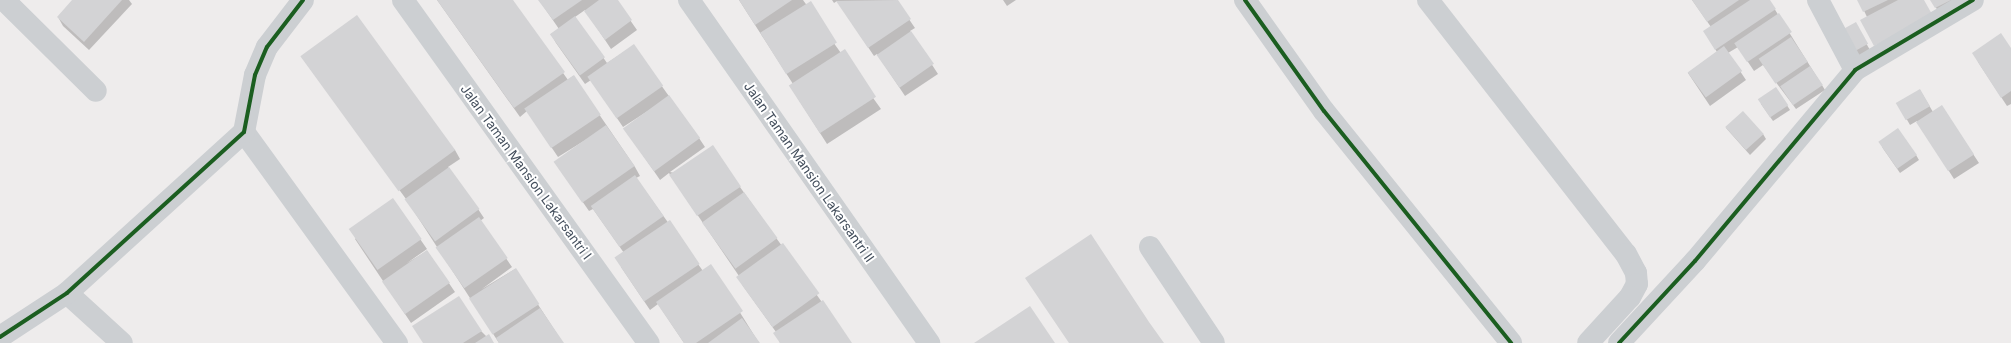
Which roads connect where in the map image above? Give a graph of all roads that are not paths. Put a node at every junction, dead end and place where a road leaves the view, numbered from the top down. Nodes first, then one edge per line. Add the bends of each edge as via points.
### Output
1 (303, 0) edge
2 (403, 0) edge
3 (688, 0) edge
4 (1245, 0) edge
5 (1428, 0) edge
6 (1818, 0) edge
7 (1972, 0) edge
8 (3, 2) edge
9 (1855, 70) junction
10 (96, 91) dead end
11 (244, 132) junction
12 (1150, 247) dead end
13 (67, 293) junction
14 (0, 337) edge
15 (122, 343) edge
16 (397, 343) edge
17 (649, 343) edge
18 (929, 343) edge
19 (1214, 343) edge
20 (1511, 343) edge
21 (1588, 343) edge
22 (1619, 343) edge

1 - 11 street via 279,29 264,54 255,75
2 - 17 street, Jalan Taman Mansion Lakarsantri I
3 - 18 street, Jalan Taman Mansion Lakarsantri II
4 - 20 street via 1324,111
5 - 21 street via 1626,254 1636,273 1637,284 1630,297
6 - 9 street
7 - 9 street
8 - 10 street
9 - 22 street via 1695,261
11 - 13 street
11 - 16 street
12 - 19 street
13 - 14 street
13 - 15 street

